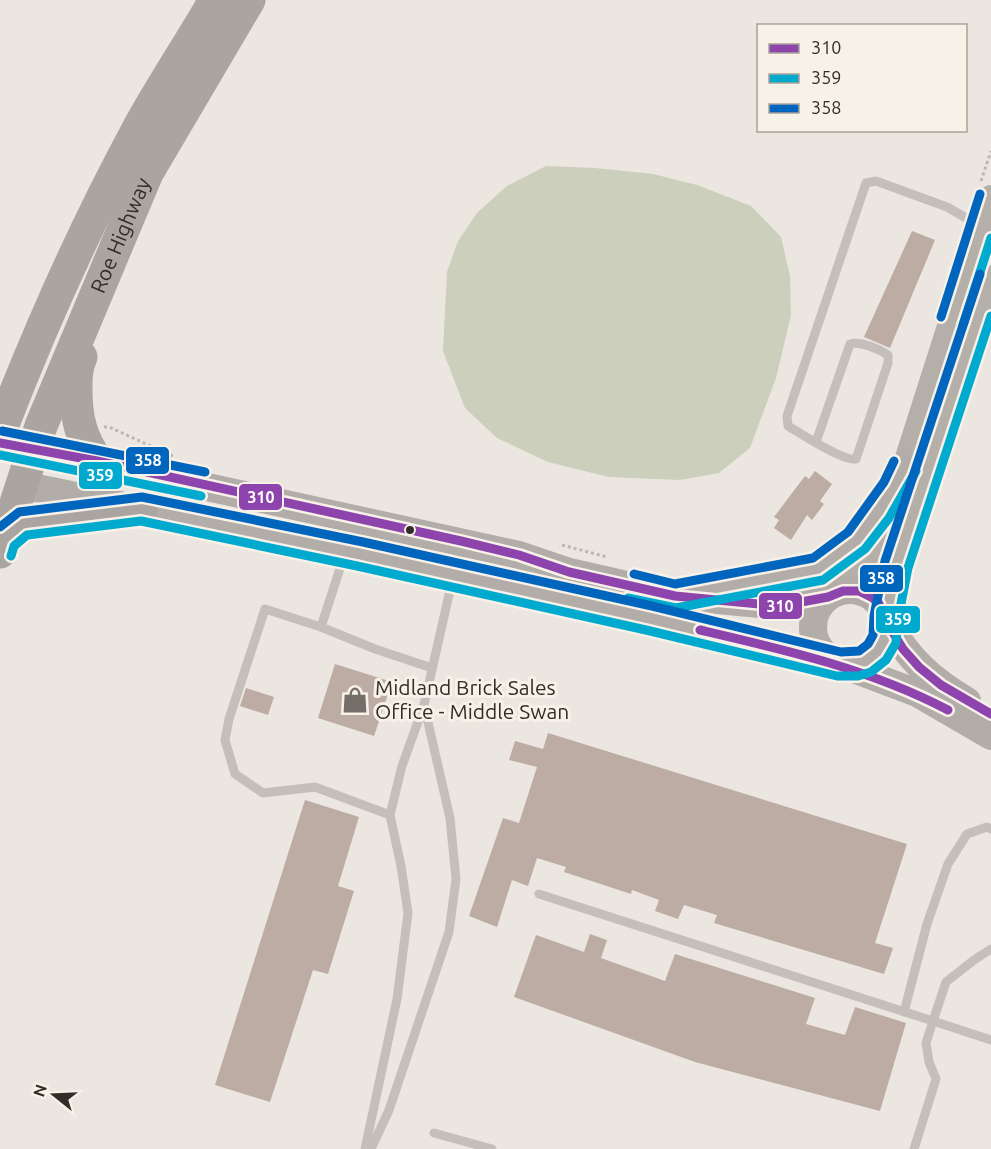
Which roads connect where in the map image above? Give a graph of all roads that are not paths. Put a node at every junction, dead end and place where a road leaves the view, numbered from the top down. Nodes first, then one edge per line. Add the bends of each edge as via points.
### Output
1 (215, 0) edge
2 (249, 0) edge
3 (147, 173) junction
4 (991, 198) edge
5 (987, 229) edge
6 (991, 278) edge
7 (25, 370) junction
8 (0, 400) edge
9 (0, 432) edge
10 (816, 442) junction
11 (0, 443) edge
12 (33, 448) junction
13 (97, 461) junction
14 (906, 464) junction
15 (11, 482) edge
16 (311, 508) junction
17 (141, 509) junction
18 (461, 541) junction
19 (2, 545) edge
20 (345, 551) junction
21 (454, 575) junction
22 (831, 595) junction
23 (675, 596) junction
24 (886, 620) junction
25 (321, 627) junction
26 (838, 663) junction
27 (432, 668) junction
28 (424, 705) junction
29 (991, 714) edge
30 (991, 736) edge
31 (390, 815) junction
32 (991, 829) edge
33 (539, 894) dead end
34 (991, 950) edge
35 (904, 1012) junction
36 (933, 1021) junction
37 (991, 1040) edge
38 (434, 1133) dead end
39 (365, 1149) edge
40 (371, 1149) edge
41 (492, 1149) edge
42 (914, 1149) edge

1 - 7 highway, Roe Highway via 112,180 51,306
2 - 3 highway, Roe Highway
3 - 12 highway, Roe Highway
3 - 13 highway via 130,243 76,368 79,429
4 - 5 street
5 - 10 lane via 947,207 876,181 866,183 787,417 788,426
5 - 14 street
6 - 24 street via 896,565
7 - 8 highway
7 - 9 highway, Roe Highway
10 - 10 lane via 850,344 888,355 856,459
11 - 12 highway
12 - 13 main road
12 - 15 highway, Roe Highway
13 - 16 main road
14 - 22 street via 914,470 896,513 870,551
14 - 23 main road via 894,488 856,541 818,569
15 - 17 main road
15 - 19 highway, Roe Highway
16 - 18 main road
16 - 20 main road via 339,531
17 - 19 highway via 22,524
17 - 20 main road
18 - 21 lane
18 - 23 main road via 569,572
20 - 21 main road
20 - 25 lane
21 - 26 main road
21 - 27 lane
22 - 23 main road via 780,606
22 - 24 main road via 851,590 866,594 879,604
22 - 26 main road via 817,609 813,633 823,654
24 - 26 main road via 885,638 872,658 857,664
24 - 29 main road via 919,667 941,685
25 - 27 lane
25 - 31 lane via 265,609 225,740 235,774 263,793 315,787
26 - 30 main road via 917,693
27 - 28 lane
28 - 31 lane via 402,766
28 - 40 lane via 450,818 456,879 449,932 389,1110
31 - 39 lane via 408,913 397,999
32 - 35 lane via 967,834 948,864 927,924
33 - 35 lane
34 - 36 lane via 946,982
35 - 36 lane
36 - 37 lane
36 - 42 lane via 926,1043 936,1079
38 - 41 lane

